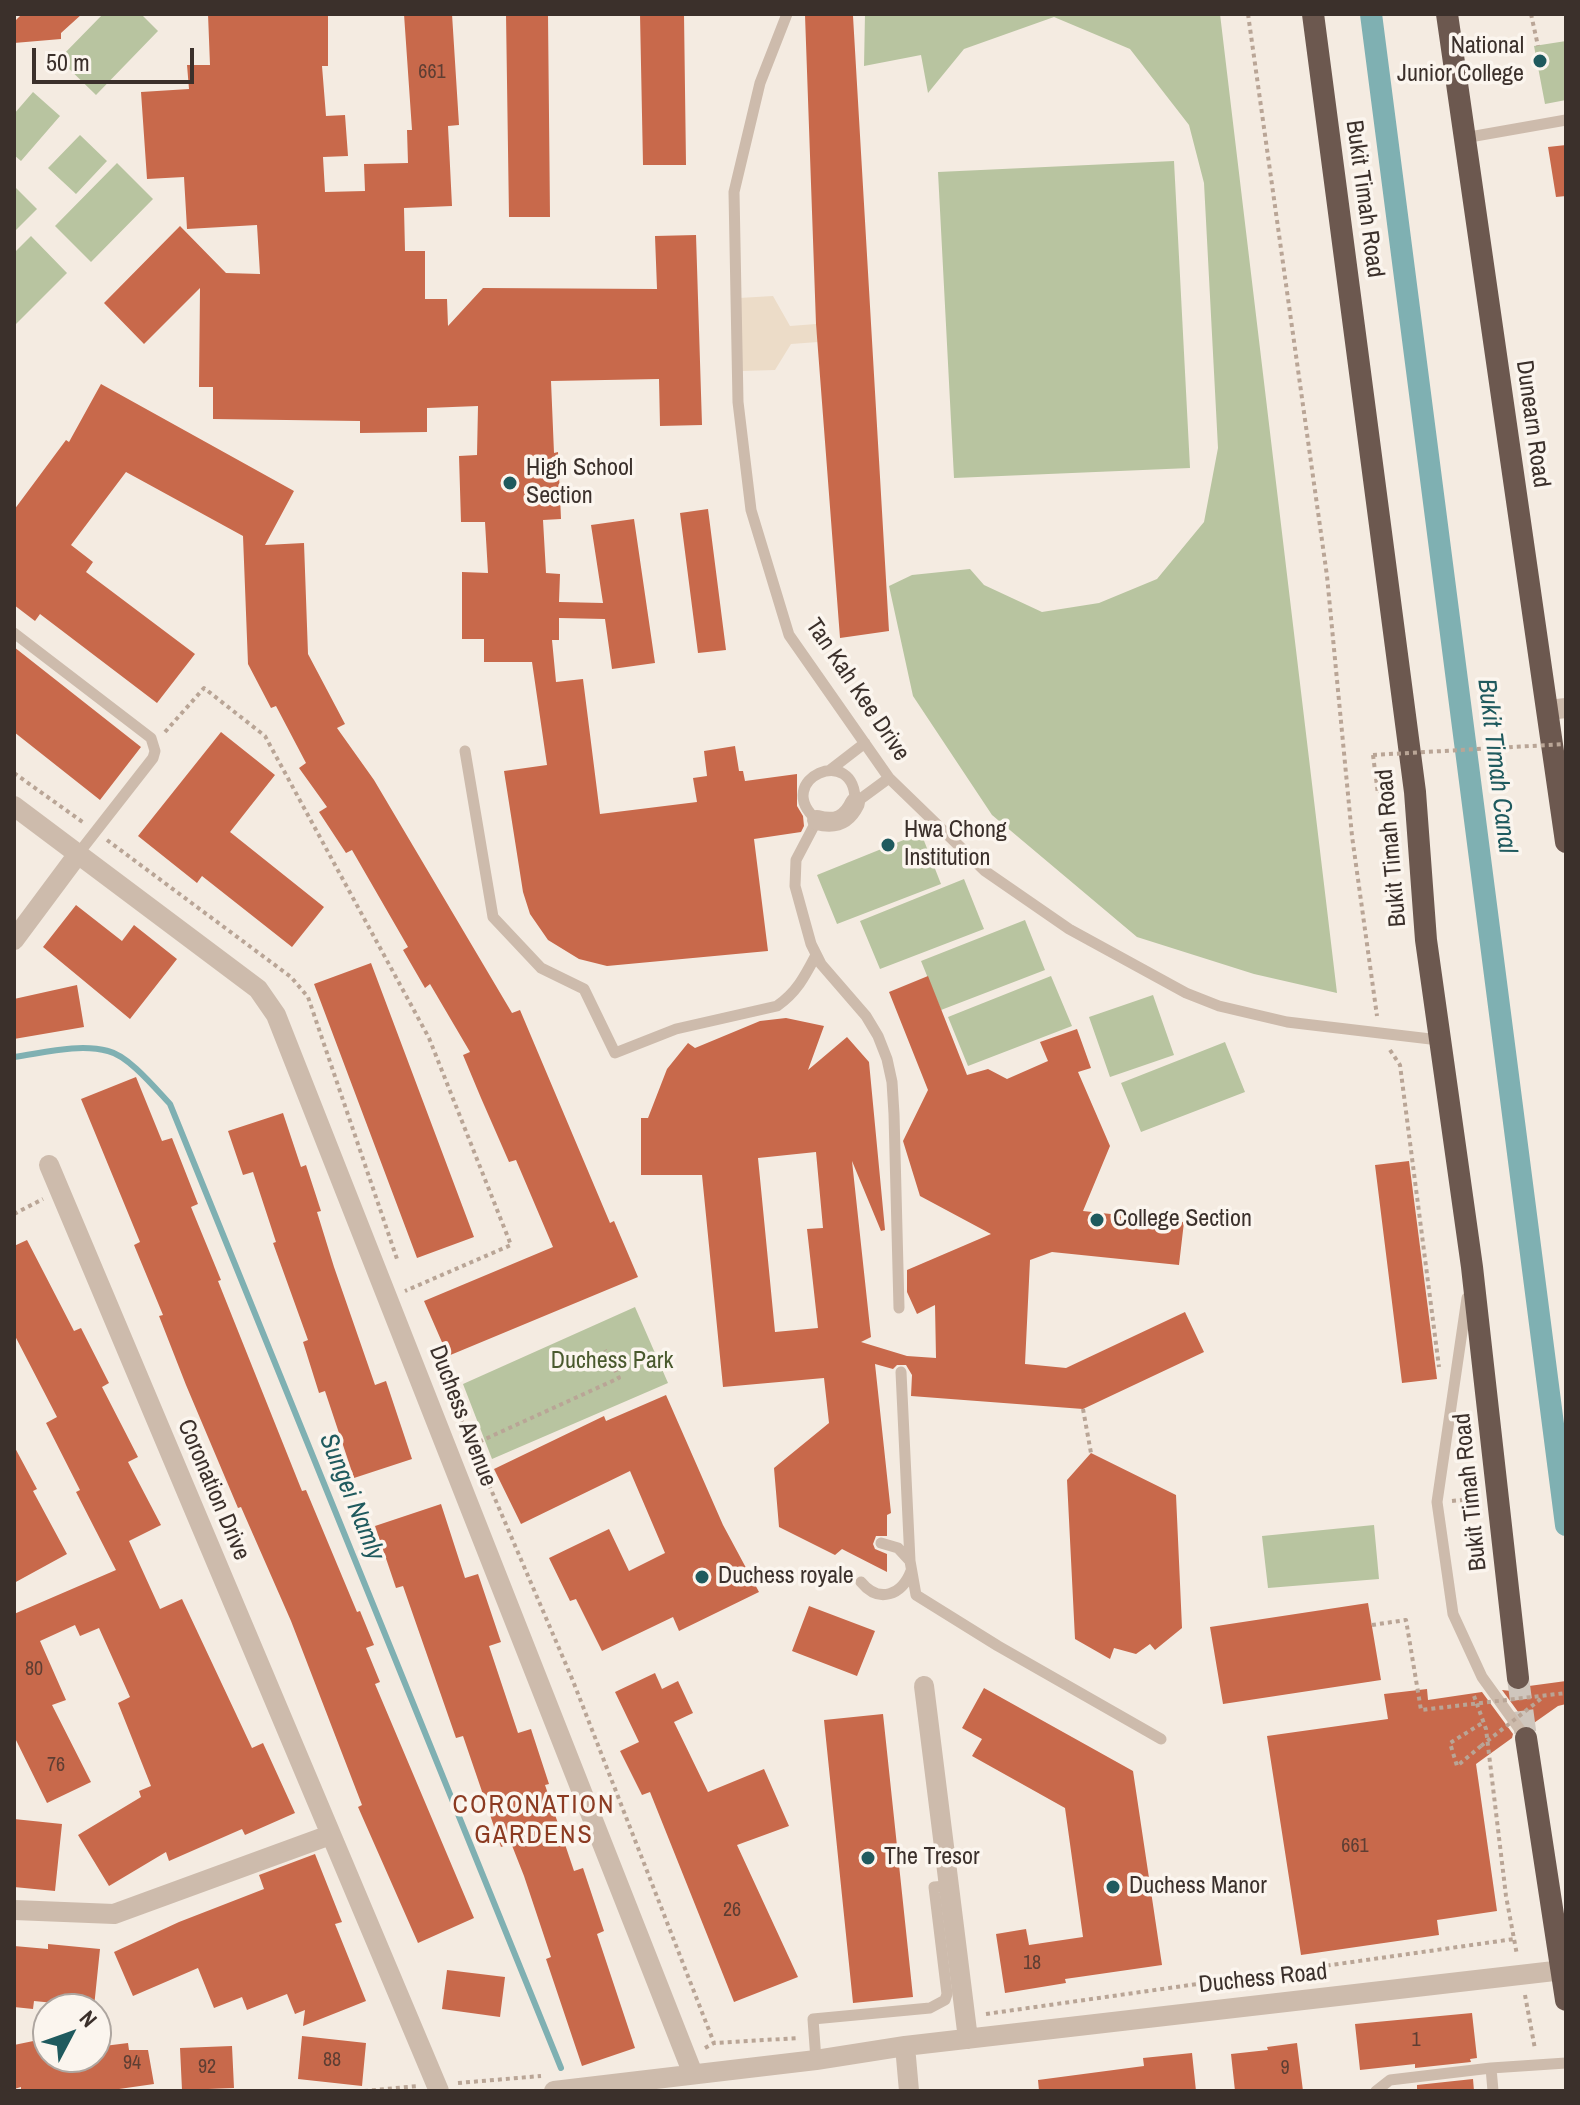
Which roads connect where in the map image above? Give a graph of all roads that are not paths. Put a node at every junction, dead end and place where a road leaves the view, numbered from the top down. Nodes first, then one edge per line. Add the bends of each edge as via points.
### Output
1 (787, 14) edge
2 (1313, 14) edge
3 (1447, 14) edge
4 (1566, 120) edge
5 (1464, 138) junction
6 (14, 633) edge
7 (1557, 709) edge
8 (865, 743) junction
9 (465, 751) dead end
10 (830, 770) junction
11 (889, 778) junction
12 (855, 803) junction
13 (14, 806) edge
14 (817, 820) junction
15 (1566, 842) edge
16 (78, 854) junction
17 (14, 940) edge
18 (816, 955) junction
19 (1439, 1040) junction
20 (49, 1165) dead end
21 (1472, 1267) junction
22 (899, 1308) dead end
23 (901, 1372) dead end
24 (881, 1543) dead end
25 (911, 1565) junction
26 (861, 1582) dead end
27 (1518, 1678) tunnel mouth
28 (924, 1686) dead end
29 (1526, 1738) joint
30 (1161, 1739) dead end
31 (330, 1835) junction
32 (947, 1886) junction
33 (14, 1910) edge
34 (1563, 1970) junction
35 (1566, 2000) edge
36 (968, 2039) junction
37 (905, 2046) junction
38 (816, 2060) junction
39 (1566, 2063) edge
40 (1491, 2068) junction
41 (693, 2074) junction
42 (439, 2091) edge
43 (554, 2091) edge
44 (909, 2091) edge
45 (1376, 2091) edge
46 (1493, 2091) edge

1 - 8 lane, Tan Kah Kee Drive via 760,83 734,192 738,402 751,510 789,635
2 - 19 highway, Bukit Timah Road via 1415,792
3 - 5 highway, Dunearn Road
4 - 5 lane
5 - 7 highway, Dunearn Road
6 - 16 lane via 154,745 153,758
7 - 15 highway, Dunearn Road
8 - 10 lane
8 - 11 lane, Tan Kah Kee Drive
9 - 18 lane via 493,917 541,968 584,989 615,1053 676,1029 777,1006 801,985
10 - 12 lane via 851,780
10 - 14 lane via 818,772 803,790 803,802
11 - 12 lane
11 - 19 lane, Tan Kah Kee Drive via 985,871 1069,929 1186,993 1287,1022
12 - 14 street via 841,821
13 - 16 street, Duchess Avenue
14 - 18 lane via 796,860 795,886
16 - 17 street
16 - 41 street, Duchess Avenue via 258,989 276,1015
18 - 22 lane via 866,1016 887,1059 894,1114
19 - 21 highway, Bukit Timah Road
20 - 31 street, Coronation Drive
21 - 27 highway, Bukit Timah Road
21 - 29 lane via 1437,1502 1453,1614 1482,1677
23 - 25 lane
24 - 25 lane via 898,1548
25 - 26 lane via 904,1585 891,1595 874,1594
25 - 30 lane via 916,1595
28 - 32 street
29 - 34 highway
31 - 33 street via 114,1914
31 - 42 street, Coronation Drive
32 - 36 street
32 - 38 lane via 934,1887 945,2000 921,2009 813,2019
34 - 35 highway
34 - 36 street, Duchess Road
36 - 37 street, Duchess Road
37 - 38 street, Duchess Road
37 - 44 street
38 - 41 street, Duchess Road
39 - 40 lane
40 - 45 lane via 1390,2080
40 - 46 lane
41 - 43 street, Duchess Road

